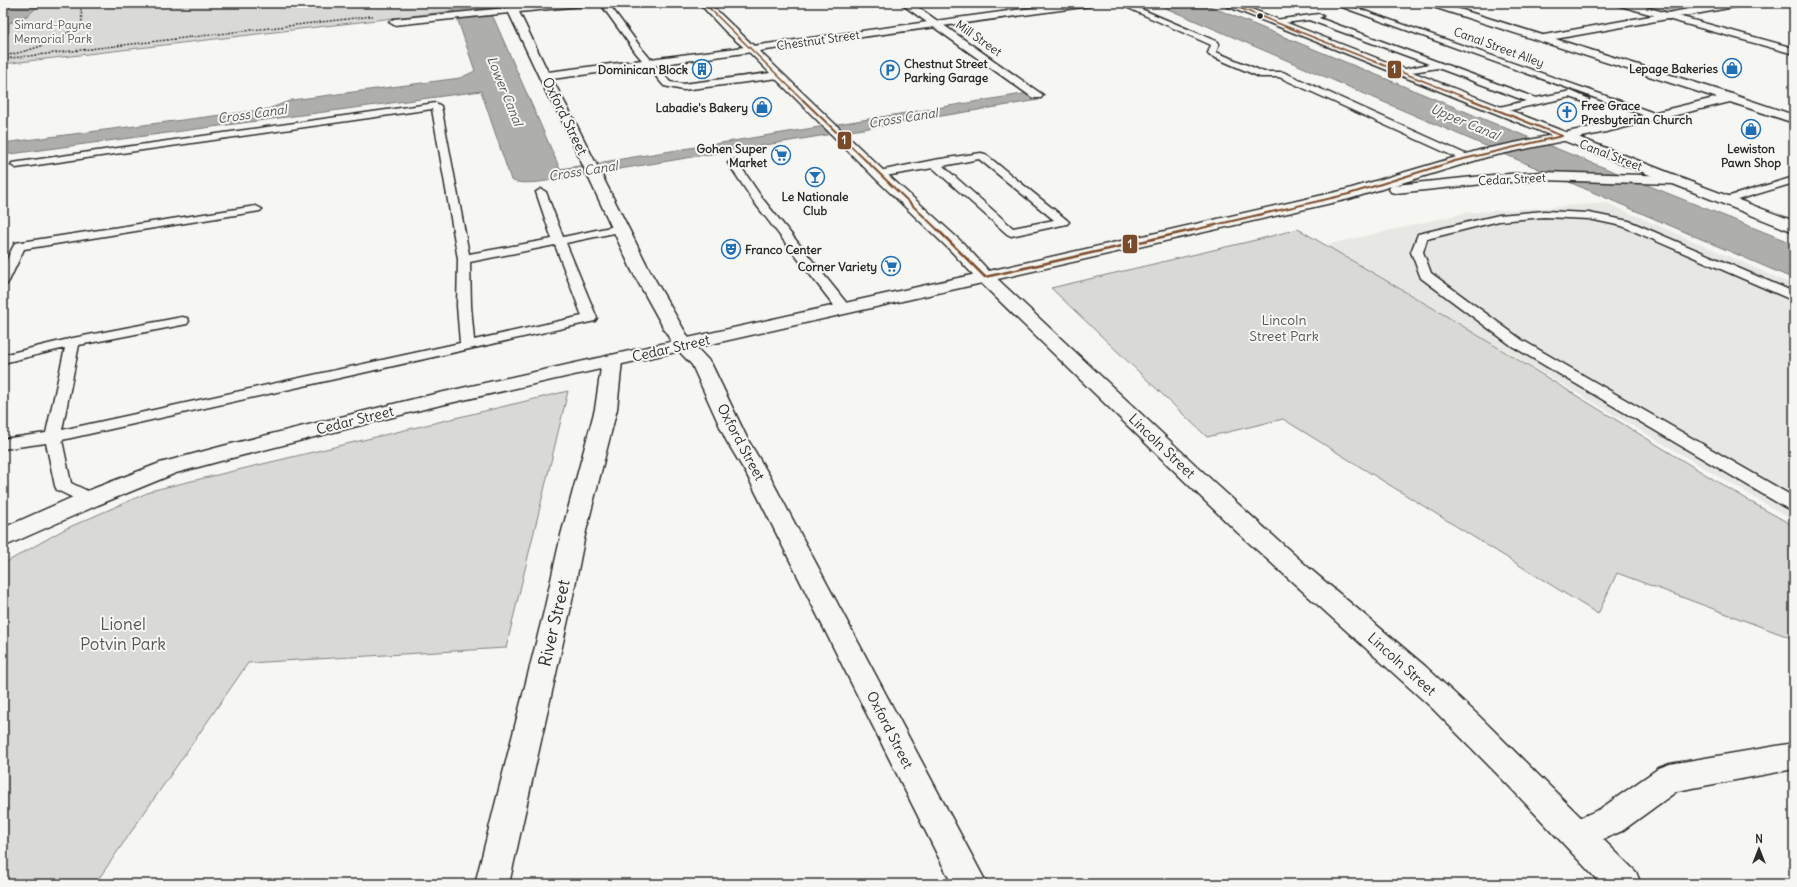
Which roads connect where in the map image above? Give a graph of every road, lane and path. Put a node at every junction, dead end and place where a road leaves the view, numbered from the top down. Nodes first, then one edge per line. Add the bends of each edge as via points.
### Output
1 (87, 3) edge
2 (581, 3) edge
3 (604, 3) edge
4 (704, 3) edge
5 (905, 3) edge
6 (1090, 3) edge
7 (1121, 3) edge
8 (1227, 3) edge
9 (1335, 3) edge
10 (1430, 3) edge
11 (1620, 3) edge
12 (1740, 3) edge
13 (511, 6) edge
14 (1341, 12) dead end
15 (1328, 14) dead end
16 (376, 16) dead end
17 (1667, 16) junction
18 (1309, 17) junction
19 (394, 22) dead end
20 (1275, 22) junction
21 (938, 24) junction
22 (1363, 37) junction
23 (1544, 38) junction
24 (752, 49) junction
25 (1794, 51) edge
26 (3, 56) edge
27 (3, 59) edge
28 (650, 62) junction
29 (1439, 66) junction
30 (1403, 72) junction
31 (778, 75) junction
32 (546, 76) junction
33 (1037, 95) dead end
34 (1731, 98) junction
35 (1535, 101) junction
36 (1498, 110) junction
37 (1654, 116) junction
38 (1794, 119) edge
39 (1641, 120) junction
40 (1562, 136) junction
41 (1466, 158) junction
42 (733, 163) dead end
43 (934, 163) junction
44 (16, 165) dead end
45 (879, 174) junction
46 (1675, 180) junction
47 (1794, 180) edge
48 (541, 192) dead end
49 (1349, 194) junction
50 (1726, 200) junction
51 (256, 209) dead end
52 (1794, 227) edge
53 (620, 229) junction
54 (559, 241) junction
55 (464, 260) junction
56 (985, 277) junction
57 (3, 281) edge
58 (1794, 297) edge
59 (844, 309) junction
60 (182, 320) dead end
61 (73, 342) junction
62 (467, 345) junction
63 (683, 345) junction
64 (3, 359) edge
65 (612, 361) junction
66 (53, 437) junction
67 (3, 444) edge
68 (90, 498) junction
69 (1794, 505) edge
70 (3, 538) edge
71 (1794, 756) edge
72 (1578, 835) junction
73 (492, 884) edge
74 (970, 884) edge
75 (1624, 884) edge

1 - 26 path via 81,7 82,22 76,28 55,41
2 - 13 main road
3 - 28 lane
4 - 24 main road, Lincoln Street via 728,29
5 - 21 main road, Mill Street
6 - 21 main road, Chestnut Street
7 - 41 lane via 1215,44 1212,53 1263,75 1280,74
8 - 20 main road, Canal Street
9 - 37 lane, Canal Street Alley
10 - 23 main road
11 - 17 main road
12 - 17 main road
13 - 19 main road via 499,11
13 - 32 main road, Oxford Street
14 - 22 lane via 1396,32
15 - 18 lane
16 - 27 path
17 - 23 main road
17 - 25 main road
18 - 20 lane
18 - 22 lane
20 - 30 main road, Canal Street
21 - 24 main road, Chestnut Street
21 - 33 main road, Mill Street
22 - 29 lane
23 - 34 main road
24 - 28 main road, Chestnut Street
24 - 31 main road, Lincoln Street
28 - 31 lane via 667,84 683,87
28 - 32 main road, Chestnut Street
29 - 30 lane
29 - 35 lane
30 - 36 main road, Canal Street
31 - 45 main road, Lincoln Street
32 - 53 main road, Oxford Street
34 - 37 main road, Cedar Street
34 - 38 main road
35 - 36 lane
35 - 39 lane via 1571,94
36 - 40 main road, Canal Street
37 - 39 main road, Cedar Street
39 - 40 main road, Cedar Street
40 - 41 main road, Cedar Street
40 - 46 main road, Canal Street
41 - 49 main road, Cedar Street
42 - 59 lane via 758,200
43 - 43 lane via 981,156 1063,222 1011,232
43 - 45 lane
44 - 55 lane via 436,106
45 - 56 main road, Lincoln Street via 957,247
46 - 49 main road, Cedar Street via 1542,176
46 - 50 main road, Canal Street
47 - 50 lane
48 - 54 lane
49 - 56 main road, Cedar Street
50 - 52 main road, Canal Street
51 - 57 lane via 19,246
53 - 54 lane
53 - 63 main road, Oxford Street
54 - 55 lane
54 - 62 lane via 590,318
55 - 62 lane
56 - 59 main road, Cedar Street
56 - 72 main road, Lincoln Street via 1284,560 1414,673 1502,757
58 - 69 lane via 1625,223 1589,216 1544,214 1499,218 1422,238 1417,252 1425,275 1518,343
59 - 63 main road, Cedar Street
60 - 61 lane
61 - 64 lane
61 - 66 lane
62 - 66 lane
63 - 65 main road, Cedar Street
63 - 74 main road, Oxford Street via 701,363 737,440 762,482
65 - 68 main road, Cedar Street via 426,402 223,453 168,468
65 - 73 main road, River Street via 606,409 573,535
66 - 67 lane
66 - 68 lane via 63,486
68 - 70 main road, Cedar Street
71 - 72 main road via 1670,778 1611,820
72 - 75 main road, Lincoln Street

